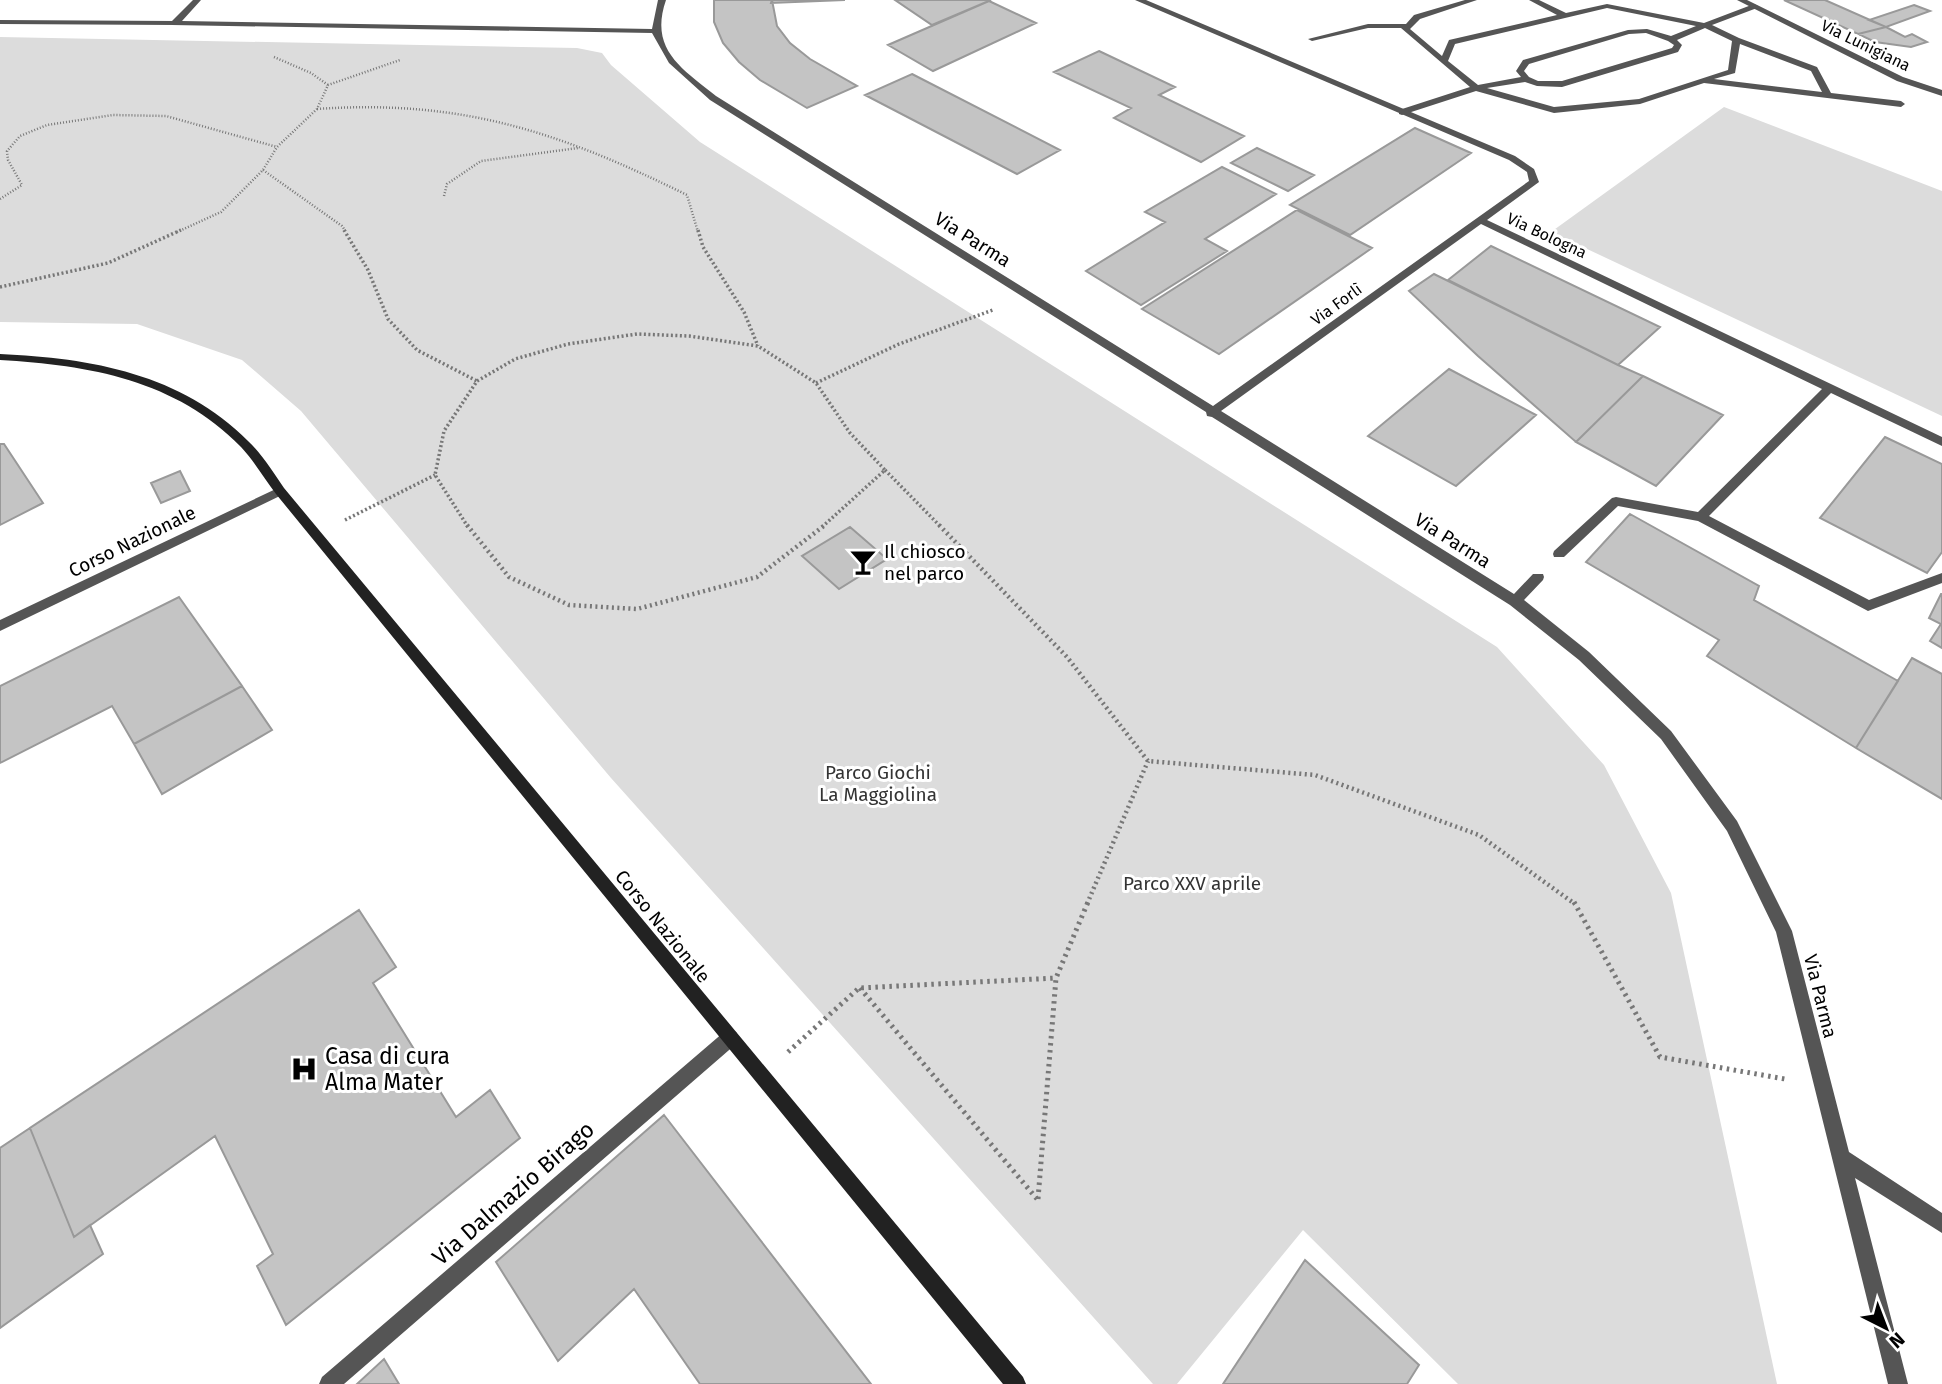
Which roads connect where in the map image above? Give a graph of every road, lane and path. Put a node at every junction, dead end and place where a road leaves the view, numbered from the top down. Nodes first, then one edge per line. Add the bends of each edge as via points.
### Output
1 (197, 0) edge
2 (662, 0) edge
3 (1139, 0) edge
4 (1473, 0) edge
5 (1533, 0) edge
6 (1741, 0) edge
7 (1754, 6) junction
8 (1565, 16) junction
9 (0, 22) edge
10 (175, 23) junction
11 (1705, 25) junction
12 (1409, 26) junction
13 (656, 31) junction
14 (1312, 39) dead end
15 (1671, 39) junction
16 (1735, 40) junction
17 (265, 53) dead end
18 (406, 57) dead end
19 (1444, 62) junction
20 (1526, 79) junction
21 (1701, 81) junction
22 (328, 85) junction
23 (1476, 88) junction
24 (1942, 93) edge
25 (1828, 95) junction
26 (1901, 104) dead end
27 (317, 108) junction
28 (1402, 111) junction
29 (277, 147) junction
30 (579, 148) junction
31 (263, 170) junction
32 (444, 197) dead end
33 (0, 199) edge
34 (1480, 220) junction
35 (0, 287) edge
36 (1023, 293) junction
37 (758, 346) junction
38 (0, 357) edge
39 (478, 381) junction
40 (816, 383) junction
41 (1830, 387) junction
42 (1211, 413) junction
43 (1942, 442) edge
44 (886, 469) junction
45 (435, 475) junction
46 (280, 491) junction
47 (1701, 517) junction
48 (317, 534) junction
49 (1559, 554) dead end
50 (1538, 577) dead end
51 (1942, 578) edge
52 (1515, 601) junction
53 (0, 626) edge
54 (1148, 761) junction
55 (1056, 978) junction
56 (859, 988) junction
57 (730, 1038) junction
58 (761, 1076) junction
59 (1824, 1085) junction
60 (1842, 1158) junction
61 (1942, 1224) edge
62 (329, 1384) edge
63 (1016, 1384) edge
64 (1898, 1384) edge

1 - 10 street
2 - 13 street
3 - 28 street, Via Bologna
4 - 12 street via 1418,17
5 - 8 street
6 - 7 street, Via Lunigiana
7 - 11 street
7 - 24 street, Via Lunigiana via 1900,79
8 - 11 street via 1607,6
8 - 19 street via 1452,42
9 - 10 street
10 - 13 street
11 - 15 street
11 - 16 street
12 - 14 street via 1368,26
12 - 19 street via 1405,29
13 - 36 street, Via Parma via 681,72 713,98
15 - 20 street via 1678,45 1675,50 1562,84
15 - 20 street via 1647,31 1628,32 1527,62 1520,71
16 - 21 street via 1732,71
16 - 25 street via 1814,69
17 - 22 path
18 - 22 path
19 - 23 street
20 - 23 street
21 - 23 street via 1640,101 1554,110
21 - 25 street
22 - 27 path
23 - 28 street
25 - 26 street
27 - 29 path
27 - 30 path via 363,103 427,107 501,119
28 - 34 street, Via Bologna via 1512,158 1531,171 1534,183
29 - 31 path
29 - 33 path via 166,116 113,116 47,125 20,136 7,151 22,185
30 - 32 path via 481,160 447,184
30 - 37 path via 687,195 703,247 744,312
31 - 35 path via 221,212 108,263
31 - 39 path via 342,226 368,270 388,319 417,350
34 - 41 street, Via Bologna
34 - 42 street, Via Forlì
36 - 40 path via 977,318 899,344
36 - 42 street, Via Parma
37 - 39 path via 637,334 568,344 515,359
37 - 40 path
38 - 46 street, Corso Nazionale via 99,366 160,386 204,407 246,444
39 - 45 path via 444,431
40 - 44 path via 850,433
41 - 43 street, Via Bologna
41 - 47 street
42 - 52 street, Via Parma
44 - 45 path via 838,515 757,577 637,609 569,605 509,577 461,518
44 - 54 path via 1067,657
45 - 48 path
46 - 48 street, Corso Nazionale
46 - 53 street, Corso Nazionale
47 - 49 street via 1616,501
47 - 51 street via 1868,606
48 - 57 street, Corso Nazionale
50 - 52 street
52 - 59 street, Via Parma via 1584,656 1666,735 1732,826 1784,931
54 - 55 path
54 - 59 path via 1315,775 1479,835 1574,902 1660,1057
55 - 56 path
55 - 56 path via 1038,1199
56 - 58 path
57 - 58 street, Corso Nazionale
57 - 62 street, Via Dalmazio Birago
58 - 63 street, Corso Nazionale
59 - 60 street, Via Parma
60 - 61 street
60 - 64 street, Via Parma

